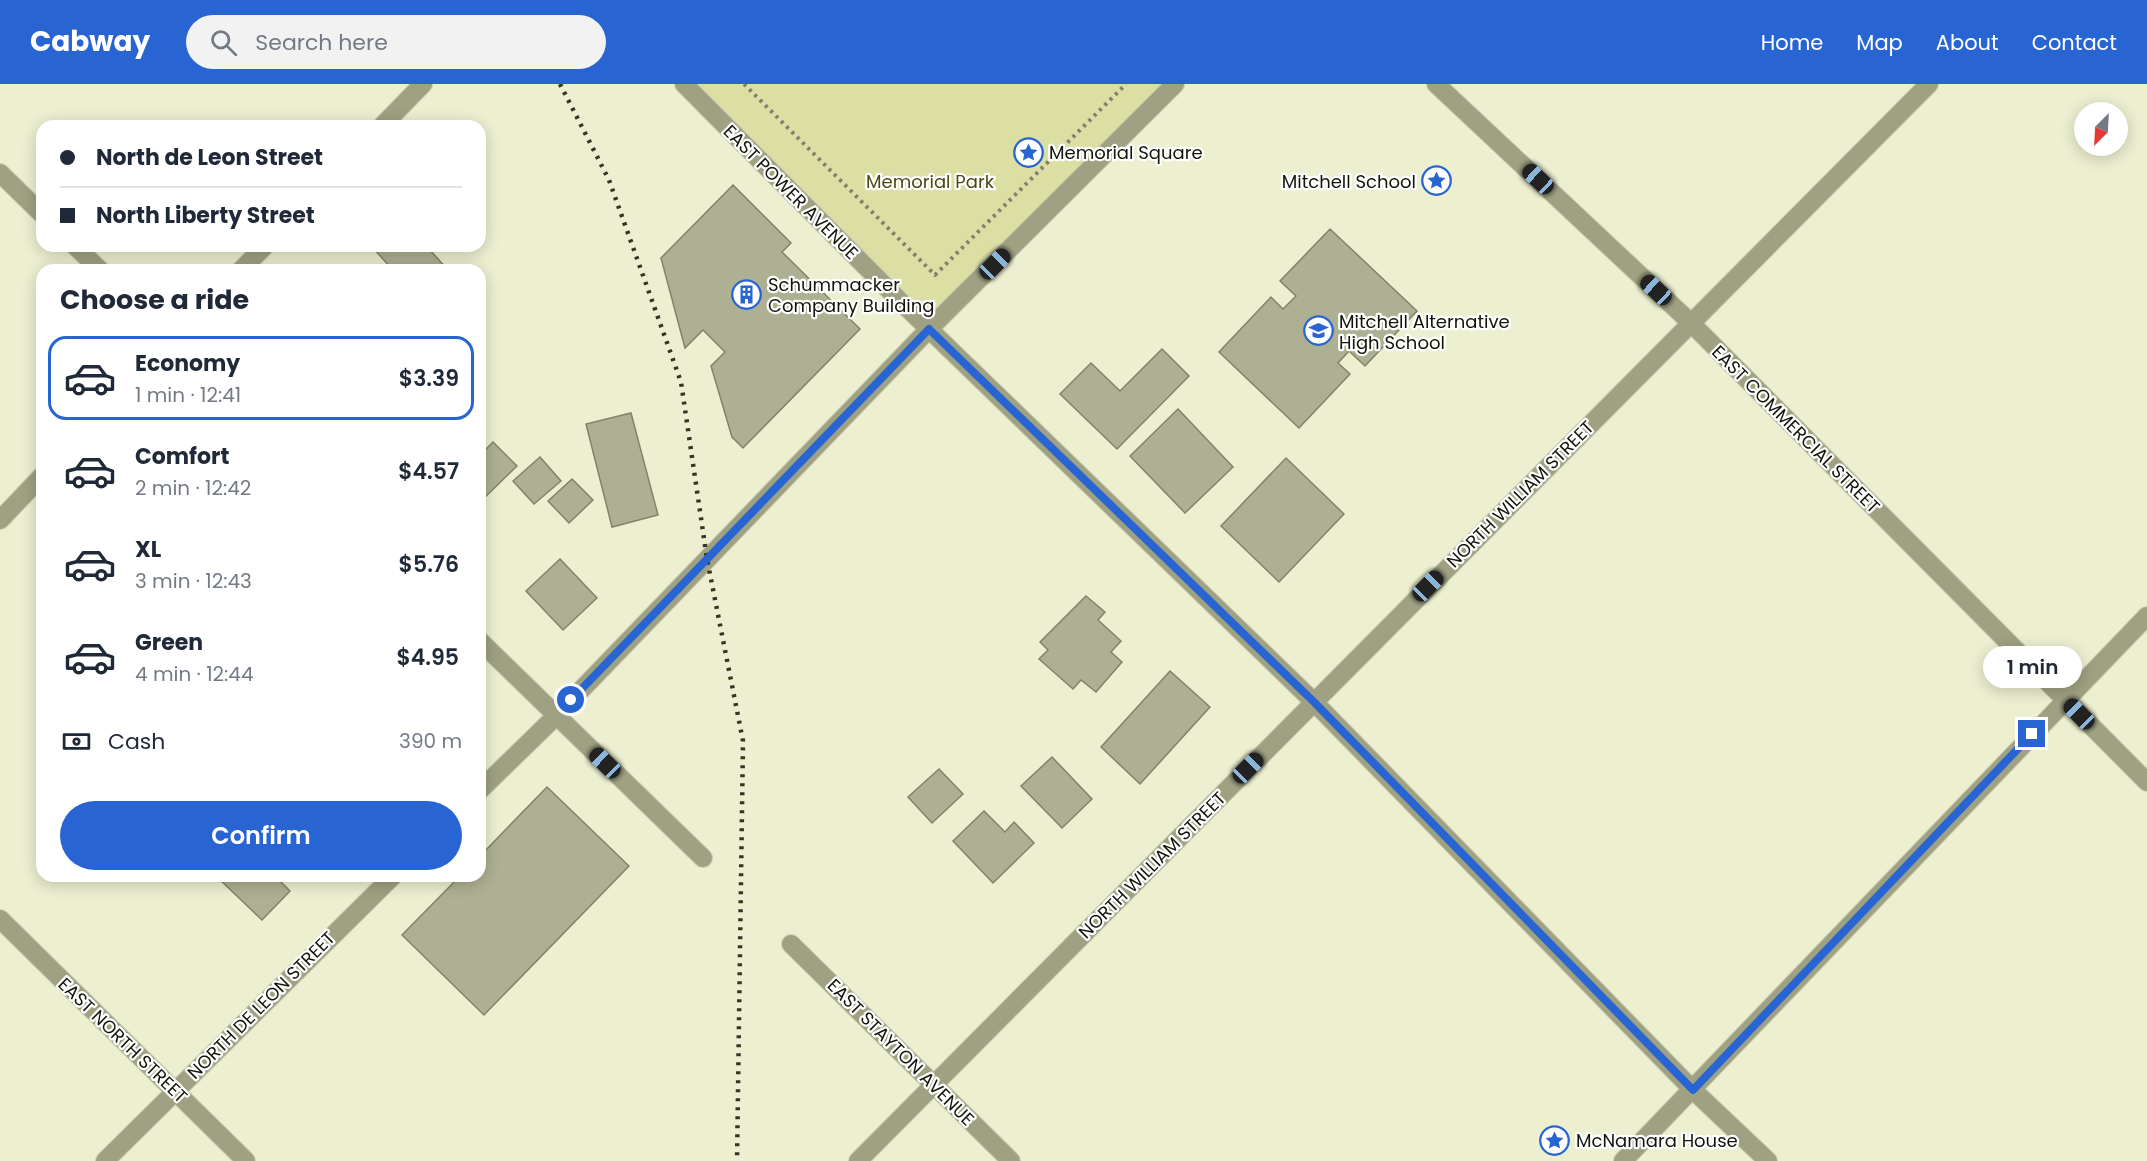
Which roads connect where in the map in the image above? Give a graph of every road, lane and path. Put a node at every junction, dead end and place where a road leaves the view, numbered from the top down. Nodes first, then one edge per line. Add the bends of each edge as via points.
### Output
1 (423, 84) edge
2 (684, 84) edge
3 (744, 84) edge
4 (1126, 84) edge
5 (1176, 84) edge
6 (1437, 84) edge
7 (1929, 84) edge
8 (388, 120) edge
9 (0, 173) edge
10 (36, 208) edge
11 (81, 252) edge
12 (259, 252) edge
13 (94, 264) edge
14 (247, 264) edge
15 (1690, 322) junction
16 (929, 329) junction
17 (36, 482) edge
18 (0, 520) edge
19 (2147, 616) edge
20 (486, 647) edge
21 (2065, 700) junction
22 (1314, 702) junction
23 (556, 716) junction
24 (2147, 782) edge
25 (486, 784) edge
26 (703, 858) dead end
27 (387, 882) edge
28 (0, 920) edge
29 (790, 944) dead end
30 (934, 1084) junction
31 (175, 1090) junction
32 (1693, 1090) junction
33 (105, 1161) edge
34 (246, 1161) edge
35 (858, 1161) edge
36 (1011, 1161) edge
37 (1623, 1161) edge
38 (1768, 1161) edge

1 - 8 street
2 - 16 street, EAST POWER AVENUE
3 - 4 path via 935,275
5 - 16 street
6 - 15 street, EAST COMMERCIAL STREET
7 - 15 street, NORTH WILLIAM STREET
9 - 10 street
11 - 13 street
12 - 14 street
15 - 21 street, EAST COMMERCIAL STREET
15 - 22 street, NORTH WILLIAM STREET
16 - 22 street, EAST POWER AVENUE
16 - 23 street
17 - 18 street
19 - 21 street
20 - 23 street
21 - 24 street, EAST COMMERCIAL STREET
21 - 32 street
22 - 30 street, NORTH WILLIAM STREET
22 - 32 street, EAST POWER AVENUE
23 - 25 street
23 - 26 street
27 - 31 street, NORTH DE LEON STREET
28 - 31 street, EAST NORTH STREET
29 - 30 street, EAST STAYTON AVENUE
30 - 35 street, NORTH WILLIAM STREET
30 - 36 street, EAST STAYTON AVENUE
31 - 33 street, NORTH DE LEON STREET
31 - 34 street, EAST NORTH STREET
32 - 37 street
32 - 38 street, EAST POWER AVENUE

